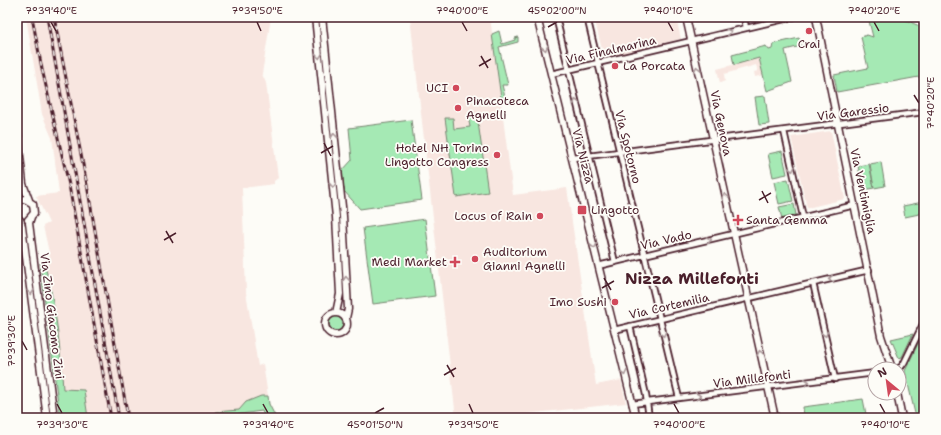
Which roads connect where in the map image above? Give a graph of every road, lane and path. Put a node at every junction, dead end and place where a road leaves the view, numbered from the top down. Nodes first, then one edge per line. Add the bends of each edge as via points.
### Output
1 (315, 17) edge
2 (322, 17) edge
3 (537, 17) edge
4 (556, 17) edge
5 (587, 17) edge
6 (686, 17) edge
7 (744, 17) edge
8 (793, 17) edge
9 (816, 17) edge
10 (746, 28) junction
11 (691, 41) junction
12 (598, 63) junction
13 (569, 70) junction
14 (551, 74) junction
15 (924, 112) edge
16 (838, 123) junction
17 (17, 128) edge
18 (784, 131) junction
19 (713, 139) junction
20 (619, 151) junction
21 (589, 155) junction
22 (572, 158) junction
23 (17, 187) edge
24 (29, 200) junction
25 (17, 201) edge
26 (855, 205) junction
27 (31, 217) junction
28 (803, 217) junction
29 (19, 219) edge
30 (733, 234) junction
31 (644, 255) junction
32 (615, 262) junction
33 (602, 265) dead end
34 (869, 270) junction
35 (813, 283) junction
36 (748, 298) junction
37 (336, 312) junction
38 (346, 318) junction
39 (660, 319) junction
40 (924, 322) edge
41 (630, 326) junction
42 (614, 330) junction
43 (890, 361) edge
44 (904, 361) edge
45 (867, 374) edge
46 (835, 379) junction
47 (768, 388) junction
48 (679, 398) junction
49 (899, 401) edge
50 (647, 402) junction
51 (632, 404) junction
52 (47, 418) edge
53 (54, 418) edge
54 (636, 418) edge
55 (649, 418) edge
56 (774, 418) edge
57 (902, 418) edge

1 -> 37 street via 336,217 340,294
38 -> 2 street via 348,309 343,216
3 -> 14 street, Via Nizza
4 - 13 street
5 - 12 street, Via Spotorno
6 - 11 street, Via Genova
7 - 10 street
8 - 10 street, Via Finalmarina
9 - 16 street, Via Ventimiglia
11 -> 10 street, Via Finalmarina
11 - 12 street, Via Finalmarina
19 -> 11 street, Via Genova
12 - 13 street, Via Finalmarina
12 - 20 street, Via Spotorno
13 - 14 street, Via Finalmarina
21 -> 13 street
14 - 22 street, Via Nizza
15 - 16 street, Via Garessio
16 - 18 street, Via Garessio
16 - 26 street, Via Ventimiglia
17 - 24 street via 23,184
18 - 19 street, Via Garessio
18 -> 28 street
19 - 20 street, Via Garessio
30 -> 19 street, Via Genova
20 - 21 street, Via Garessio
20 - 31 street, Via Spotorno
21 - 22 street, Via Garessio
21 - 32 street
22 -> 42 street, Via Nizza
23 - 25 street
24 - 25 street
24 - 27 street, Via Zino Giacomo Zini via 34,210
26 - 28 street
26 - 34 street, Via Ventimiglia
27 - 29 street via 27,220
27 - 53 street, Via Zino Giacomo Zini via 29,223
28 - 30 street
29 -> 52 street, Via Zino Giacomo Zini
31 -> 30 street, Via Vado
30 - 36 street, Via Genova
31 - 32 street, Via Vado
31 - 39 street, Via Spotorno
32 - 33 street, Via Vado
34 -> 35 street, Via Cortemilia
34 - 43 street, Via Ventimiglia
35 - 36 street, Via Cortemilia
35 -> 46 street
36 - 39 street, Via Cortemilia
47 -> 36 street, Via Genova
37 - 38 street
37 - 38 street via 326,320 326,327 330,333 338,335 345,331 348,326
39 - 41 street, Via Cortemilia
39 -> 48 street, Via Spotorno
40 - 44 street
41 - 42 street, Via Cortemilia
41 - 50 street
42 -> 51 street, Via Nizza
45 - 46 street, Via Millefonti
47 -> 46 street, Via Millefonti
48 -> 47 street, Via Millefonti
47 - 56 street, Via Genova
48 - 50 street, Via Millefonti
49 - 57 street
50 - 51 street, Via Millefonti
50 - 55 street
51 - 54 street, Via Nizza

